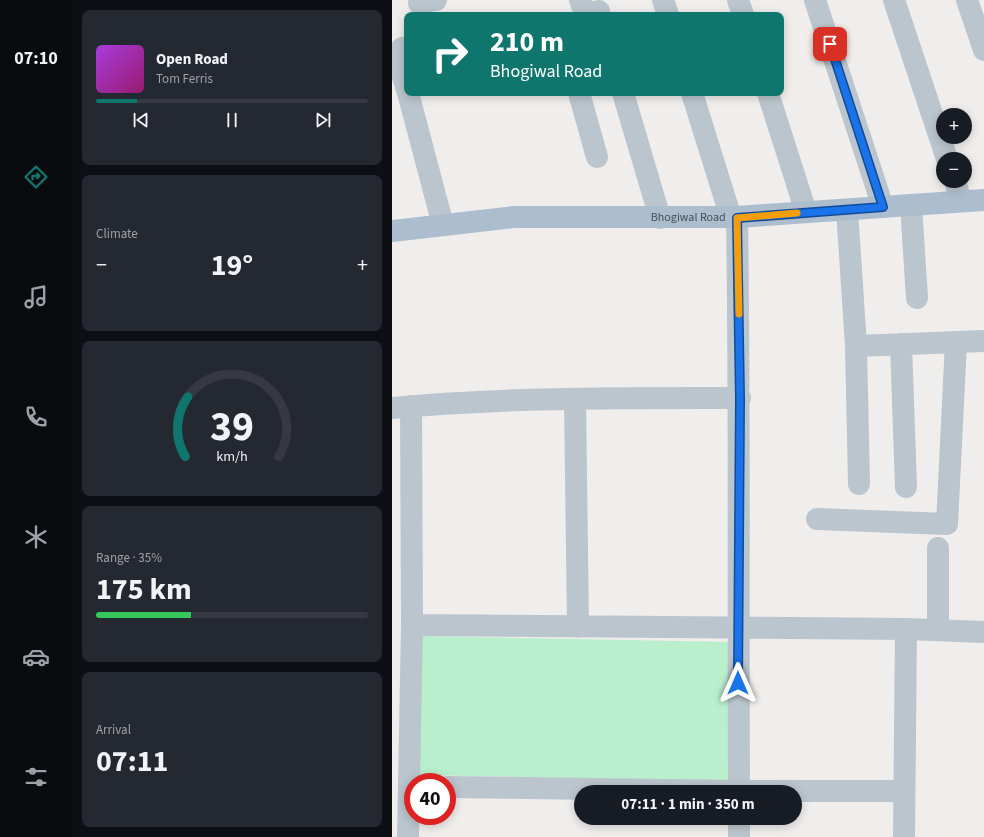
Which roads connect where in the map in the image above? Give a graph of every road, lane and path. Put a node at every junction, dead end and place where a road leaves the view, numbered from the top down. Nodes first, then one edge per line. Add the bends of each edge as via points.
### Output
1 (664, 0) edge
2 (738, 0) edge
3 (815, 0) edge
4 (894, 0) edge
5 (967, 0) edge
6 (667, 12) edge
7 (742, 12) edge
8 (404, 48) edge
9 (984, 50) edge
10 (404, 78) edge
11 (409, 96) edge
12 (580, 96) edge
13 (624, 96) edge
14 (693, 96) edge
15 (769, 96) edge
16 (945, 152) edge
17 (597, 157) dead end
18 (956, 188) edge
19 (984, 200) edge
20 (961, 201) junction
21 (911, 205) junction
22 (883, 207) junction
23 (847, 210) junction
24 (806, 212) junction
25 (660, 218) junction
26 (734, 218) junction
27 (443, 225) junction
28 (392, 231) edge
29 (917, 298) dead end
30 (984, 341) edge
31 (956, 342) junction
32 (902, 344) junction
33 (856, 346) junction
34 (575, 398) junction
35 (740, 398) junction
36 (402, 407) edge
37 (859, 484) dead end
38 (906, 487) dead end
39 (818, 519) dead end
40 (938, 548) dead end
41 (412, 625) junction
42 (578, 627) junction
43 (738, 627) junction
44 (906, 629) junction
45 (938, 630) junction
46 (984, 632) edge
47 (406, 773) edge
48 (739, 785) edge
49 (456, 786) edge
50 (574, 788) edge
51 (802, 791) edge
52 (904, 791) junction
53 (407, 825) edge
54 (739, 825) edge
55 (408, 837) edge
56 (739, 837) edge
57 (904, 837) edge

1 - 6 street
2 - 7 street
3 - 22 street
4 - 16 street
5 - 9 street
8 - 10 street via 399,53
11 - 27 street
12 - 17 street
13 - 25 street
14 - 26 street
15 - 24 street
18 - 20 street
19 - 20 main road, Bhogiwal Road
20 - 21 main road, Bhogiwal Road
21 - 22 main road, Bhogiwal Road
21 - 29 street
22 - 23 main road, Bhogiwal Road
23 - 24 main road, Bhogiwal Road
23 - 33 street
24 - 26 main road, Bhogiwal Road
25 - 26 main road, Bhogiwal Road
25 - 27 main road, Bhogiwal Road via 514,218
26 - 35 street
27 - 28 main road, Bhogiwal Road
30 - 31 street
31 - 32 street
31 - 39 street via 947,524
32 - 33 street
32 - 38 street
33 - 37 street
34 - 35 street
34 - 36 street
34 - 42 street
35 - 43 street
36 - 41 street
40 - 45 street
41 - 42 street
41 - 47 street
42 - 43 street
43 - 44 street
43 - 48 street
44 - 45 street
44 - 52 street
45 - 46 street
49 - 50 street
51 - 52 street
52 - 57 street
53 - 55 street
54 - 56 street

